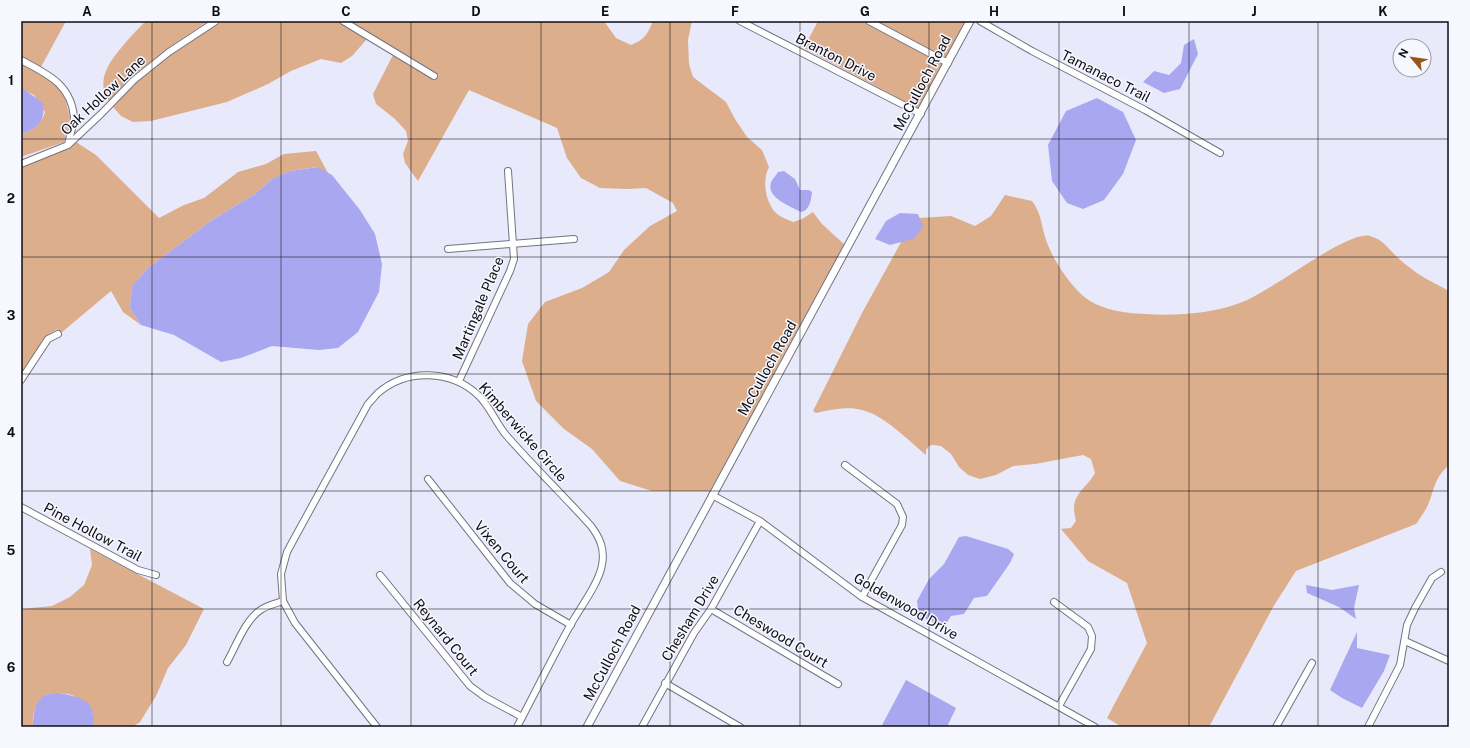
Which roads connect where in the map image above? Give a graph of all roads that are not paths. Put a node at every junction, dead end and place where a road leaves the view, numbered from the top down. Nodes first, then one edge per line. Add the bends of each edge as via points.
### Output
1 (216, 21) edge
2 (343, 21) edge
3 (740, 21) edge
4 (869, 21) edge
5 (970, 21) edge
6 (980, 21) edge
7 (21, 60) edge
8 (948, 63) junction
9 (434, 76) dead end
10 (921, 114) junction
11 (68, 145) junction
12 (1220, 153) dead end
13 (21, 164) edge
14 (508, 171) dead end
15 (574, 239) dead end
16 (514, 244) junction
17 (448, 249) dead end
18 (58, 334) dead end
19 (21, 380) edge
20 (459, 381) junction
21 (845, 465) dead end
22 (428, 479) dead end
23 (712, 495) junction
24 (21, 507) edge
25 (760, 521) junction
26 (1441, 572) dead end
27 (156, 575) dead end
28 (380, 575) dead end
29 (862, 596) junction
30 (283, 601) junction
31 (1054, 602) dead end
32 (711, 609) junction
33 (571, 625) junction
34 (1405, 641) junction
35 (1449, 661) edge
36 (227, 662) dead end
37 (1312, 663) dead end
38 (666, 683) junction
39 (838, 684) dead end
40 (1059, 706) junction
41 (522, 717) junction
42 (377, 727) edge
43 (516, 727) edge
44 (587, 727) edge
45 (642, 727) edge
46 (738, 727) edge
47 (1095, 727) edge
48 (1276, 727) edge
49 (1368, 727) edge

1 - 11 street, Oak Hollow Lane via 169,52 134,80
2 - 9 street
3 - 10 street, Branton Drive
4 - 8 street
5 - 8 street, McCulloch Road
6 - 12 street, Tamanaco Trail
7 - 11 street via 52,77 68,94 74,118
8 - 10 street, McCulloch Road
10 - 23 street, McCulloch Road
11 - 13 street, Oak Hollow Lane
14 - 16 street, Martingale Place
15 - 16 street
16 - 17 street
16 - 20 street, Martingale Place via 514,259 510,271
18 - 19 street via 48,339
20 - 30 street, Kimberwicke Circle via 440,376 416,375 390,385 368,404 287,552 281,574
20 - 33 street, Kimberwicke Circle via 478,395 505,434 599,536 604,554 602,566
21 - 29 street via 897,504 904,517
22 - 33 street, Vixen Court via 510,583 535,604
23 - 25 street, Goldenwood Drive
23 - 44 street, McCulloch Road
24 - 27 street, Pine Hollow Trail via 138,570
25 - 29 street, Goldenwood Drive
25 - 32 street, Chesham Drive
26 - 34 street via 1432,578 1415,608 1407,625
28 - 41 street, Reynard Court via 470,686 485,698
29 - 40 street, Goldenwood Drive
30 - 36 street via 262,609 255,615
30 - 42 street, Kimberwicke Circle via 295,623
31 - 40 street via 1088,627 1092,636 1091,648
32 - 38 street, Chesham Drive via 694,633
32 - 39 street, Cheswood Court
33 - 41 street, Kimberwicke Circle
34 - 35 street
34 - 49 street via 1400,665
37 - 48 street
38 - 45 street, Chesham Drive
38 - 46 street
40 - 47 street, Goldenwood Drive
41 - 43 street, Kimberwicke Circle

